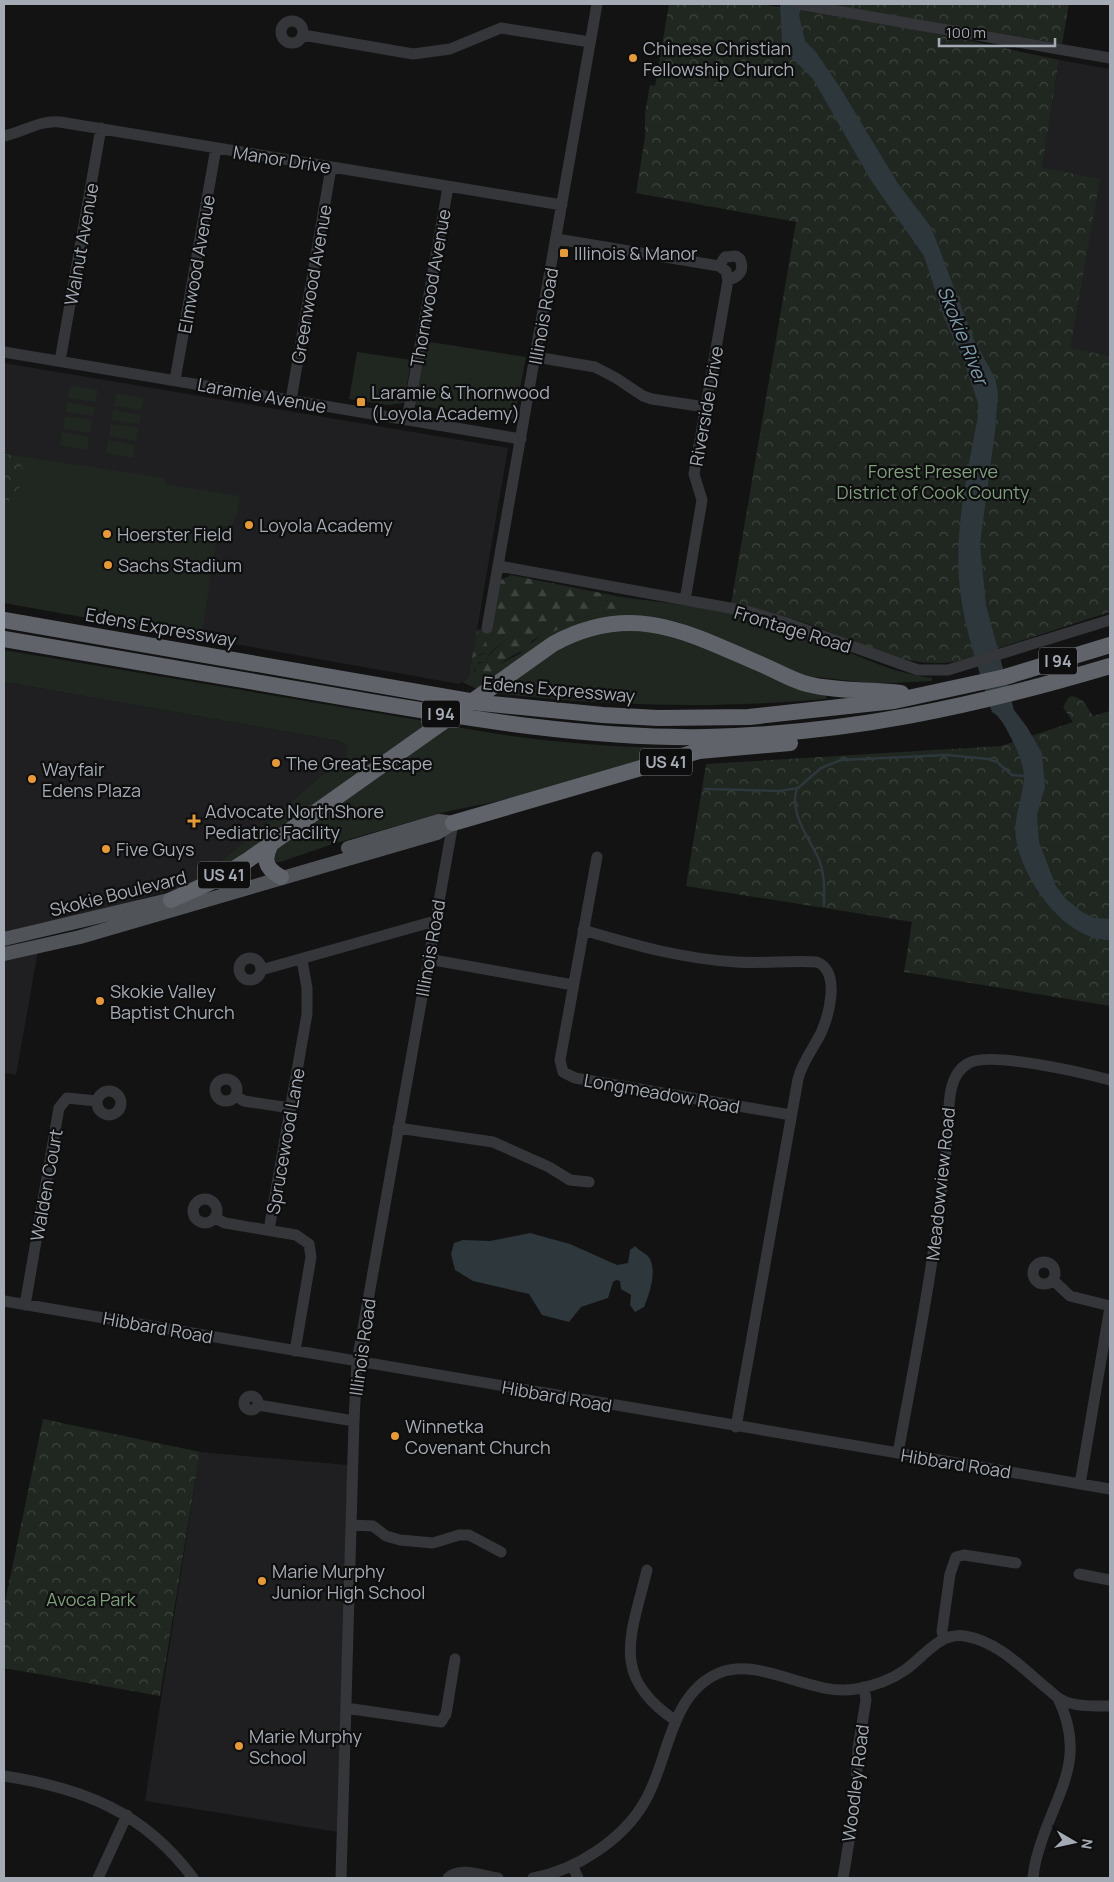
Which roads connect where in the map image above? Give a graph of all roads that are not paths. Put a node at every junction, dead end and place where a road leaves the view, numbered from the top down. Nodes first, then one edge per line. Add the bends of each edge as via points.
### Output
1 (597, 4) edge
2 (797, 4) edge
3 (303, 35) dead end
4 (590, 42) junction
5 (1110, 58) edge
6 (101, 128) junction
7 (4, 136) edge
8 (216, 148) junction
9 (332, 168) junction
10 (448, 187) junction
11 (562, 205) junction
12 (557, 239) junction
13 (4, 352) edge
14 (536, 357) junction
15 (60, 361) junction
16 (175, 380) junction
17 (291, 400) junction
18 (705, 407) junction
19 (407, 420) junction
20 (521, 439) junction
21 (499, 566) junction
22 (685, 600) junction
23 (4, 620) edge
24 (1110, 620) edge
25 (487, 628) dead end
26 (4, 639) edge
27 (1110, 645) edge
28 (1110, 666) edge
29 (918, 696) junction
30 (882, 722) junction
31 (453, 824) junction
32 (272, 842) junction
33 (597, 857) dead end
34 (276, 874) junction
35 (172, 900) junction
36 (434, 921) junction
37 (583, 930) junction
38 (4, 939) edge
39 (4, 954) edge
40 (428, 959) junction
41 (302, 960) junction
42 (261, 970) dead end
43 (573, 985) junction
44 (1110, 1080) edge
45 (236, 1096) dead end
46 (96, 1101) dead end
47 (290, 1108) junction
48 (791, 1114) junction
49 (398, 1128) junction
50 (589, 1182) dead end
51 (215, 1218) dead end
52 (269, 1230) junction
53 (1053, 1280) dead end
54 (4, 1301) edge
55 (25, 1304) junction
56 (1110, 1306) edge
57 (295, 1351) junction
58 (357, 1362) junction
59 (258, 1405) dead end
60 (354, 1421) junction
61 (736, 1427) junction
62 (898, 1454) junction
63 (1080, 1484) junction
64 (1110, 1489) edge
65 (351, 1525) junction
66 (501, 1552) dead end
67 (1016, 1563) dead end
68 (647, 1570) dead end
69 (1079, 1574) dead end
70 (1110, 1580) edge
71 (944, 1639) junction
72 (455, 1659) dead end
73 (864, 1687) junction
74 (1058, 1698) junction
75 (1110, 1706) edge
76 (346, 1708) junction
77 (676, 1721) junction
78 (4, 1776) edge
79 (127, 1815) junction
80 (572, 1865) junction
81 (98, 1878) edge
82 (193, 1878) edge
83 (341, 1878) edge
84 (448, 1878) edge
85 (498, 1878) edge
86 (533, 1878) edge
87 (578, 1878) edge
88 (843, 1878) edge
89 (1033, 1878) edge

1 - 4 street, Illinois Road
2 - 5 street
3 - 4 street via 414,54 450,49 500,28
4 - 11 street, Illinois Road
6 - 7 street, Manor Drive via 52,121
6 - 8 street, Manor Drive
6 - 15 street, Walnut Avenue
8 - 9 street, Manor Drive
8 - 16 street, Elmwood Avenue
9 - 10 street, Manor Drive
9 - 17 street, Greenwood Avenue
10 - 11 street, Manor Drive
10 - 19 street, Thornwood Avenue
11 - 12 street, Illinois Road
12 - 14 street, Illinois Road
12 - 18 street, Riverside Drive via 724,273
13 - 15 street, Laramie Avenue
14 - 18 street via 595,367 643,396
14 - 20 street, Illinois Road
15 - 16 street, Laramie Avenue
16 - 17 street, Laramie Avenue
17 - 19 street, Laramie Avenue
18 - 22 street, Riverside Drive via 694,474 702,500
19 - 20 street, Laramie Avenue
20 - 21 street, Illinois Road
21 - 22 street, Frontage Road
21 - 25 street, Illinois Road
22 - 24 street, Frontage Road via 787,623 918,670 948,670 977,663
23 - 29 highway, Edens Expressway / I 94 via 481,703 603,715 749,717 829,710
26 - 30 highway, I 94 via 561,731 707,737 773,734
27 - 29 highway, Edens Expressway / I 94 via 1005,677
28 - 30 highway, I 94 via 1010,695
29 - 32 highway, US 41 via 808,684 674,628 644,623 599,626 568,636 511,673
30 - 31 highway, US 41 via 864,734 699,751
31 - 34 main road, Skokie Boulevard / US 41 via 439,822
31 - 36 street, Illinois Road
32 - 34 highway via 265,855 265,863
32 - 35 highway, US 41 via 216,880
33 - 37 street, Longmeadow Road
34 - 35 main road, Skokie Boulevard / US 41
34 - 39 main road, Skokie Boulevard / US 41 via 80,937
35 - 38 main road, Skokie Boulevard / US 41
36 - 40 street, Illinois Road
36 - 41 street
37 - 43 street, Longmeadow Road
37 - 48 street via 654,951 696,958 748,963 811,962 826,967 831,984 825,1021 800,1070
40 - 43 street
40 - 49 street, Illinois Road
41 - 42 street
41 - 47 street, Sprucewood Lane via 307,1014
43 - 48 street, Longmeadow Road via 560,1060 566,1075
44 - 62 street, Meadowview Road via 991,1059 969,1063 956,1076 950,1099 935,1244
45 - 47 street via 244,1101
46 - 55 street, Walden Court via 67,1098 59,1108
47 - 52 street, Sprucewood Lane
48 - 61 street
49 - 50 street via 493,1142 570,1180
49 - 58 street, Illinois Road
51 - 52 street via 225,1223
52 - 57 street, Sprucewood Lane via 301,1237 309,1244
53 - 56 street via 1070,1296
54 - 55 street, Hibbard Road
55 - 57 street, Hibbard Road
56 - 63 street
57 - 58 street, Hibbard Road
58 - 60 street, Illinois Road
58 - 61 street, Hibbard Road
59 - 60 street
60 - 65 street, Illinois Road
61 - 62 street, Hibbard Road
62 - 63 street, Hibbard Road
63 - 64 street, Hibbard Road
65 - 66 street via 373,1526 393,1538 408,1541 432,1543 469,1535
65 - 76 street, Illinois Road
67 - 71 street via 964,1555 956,1557 950,1574 942,1631
68 - 77 street via 630,1635 632,1671 646,1696
69 - 70 street
71 - 73 street via 905,1670
71 - 74 street via 959,1635 990,1645 1007,1655
72 - 76 street via 442,1722
73 - 77 street via 839,1691 755,1670 725,1671 700,1686
73 - 88 street, Woodley Road via 866,1700 858,1748 855,1805
74 - 75 street
74 - 89 street via 1068,1725 1071,1757 1038,1853
76 - 83 street, Illinois Road
77 - 80 street via 649,1794 638,1812 613,1838
78 - 79 street via 68,1789
79 - 81 street
79 - 82 street via 167,1847
80 - 86 street
80 - 87 street
84 - 85 street via 463,1872

